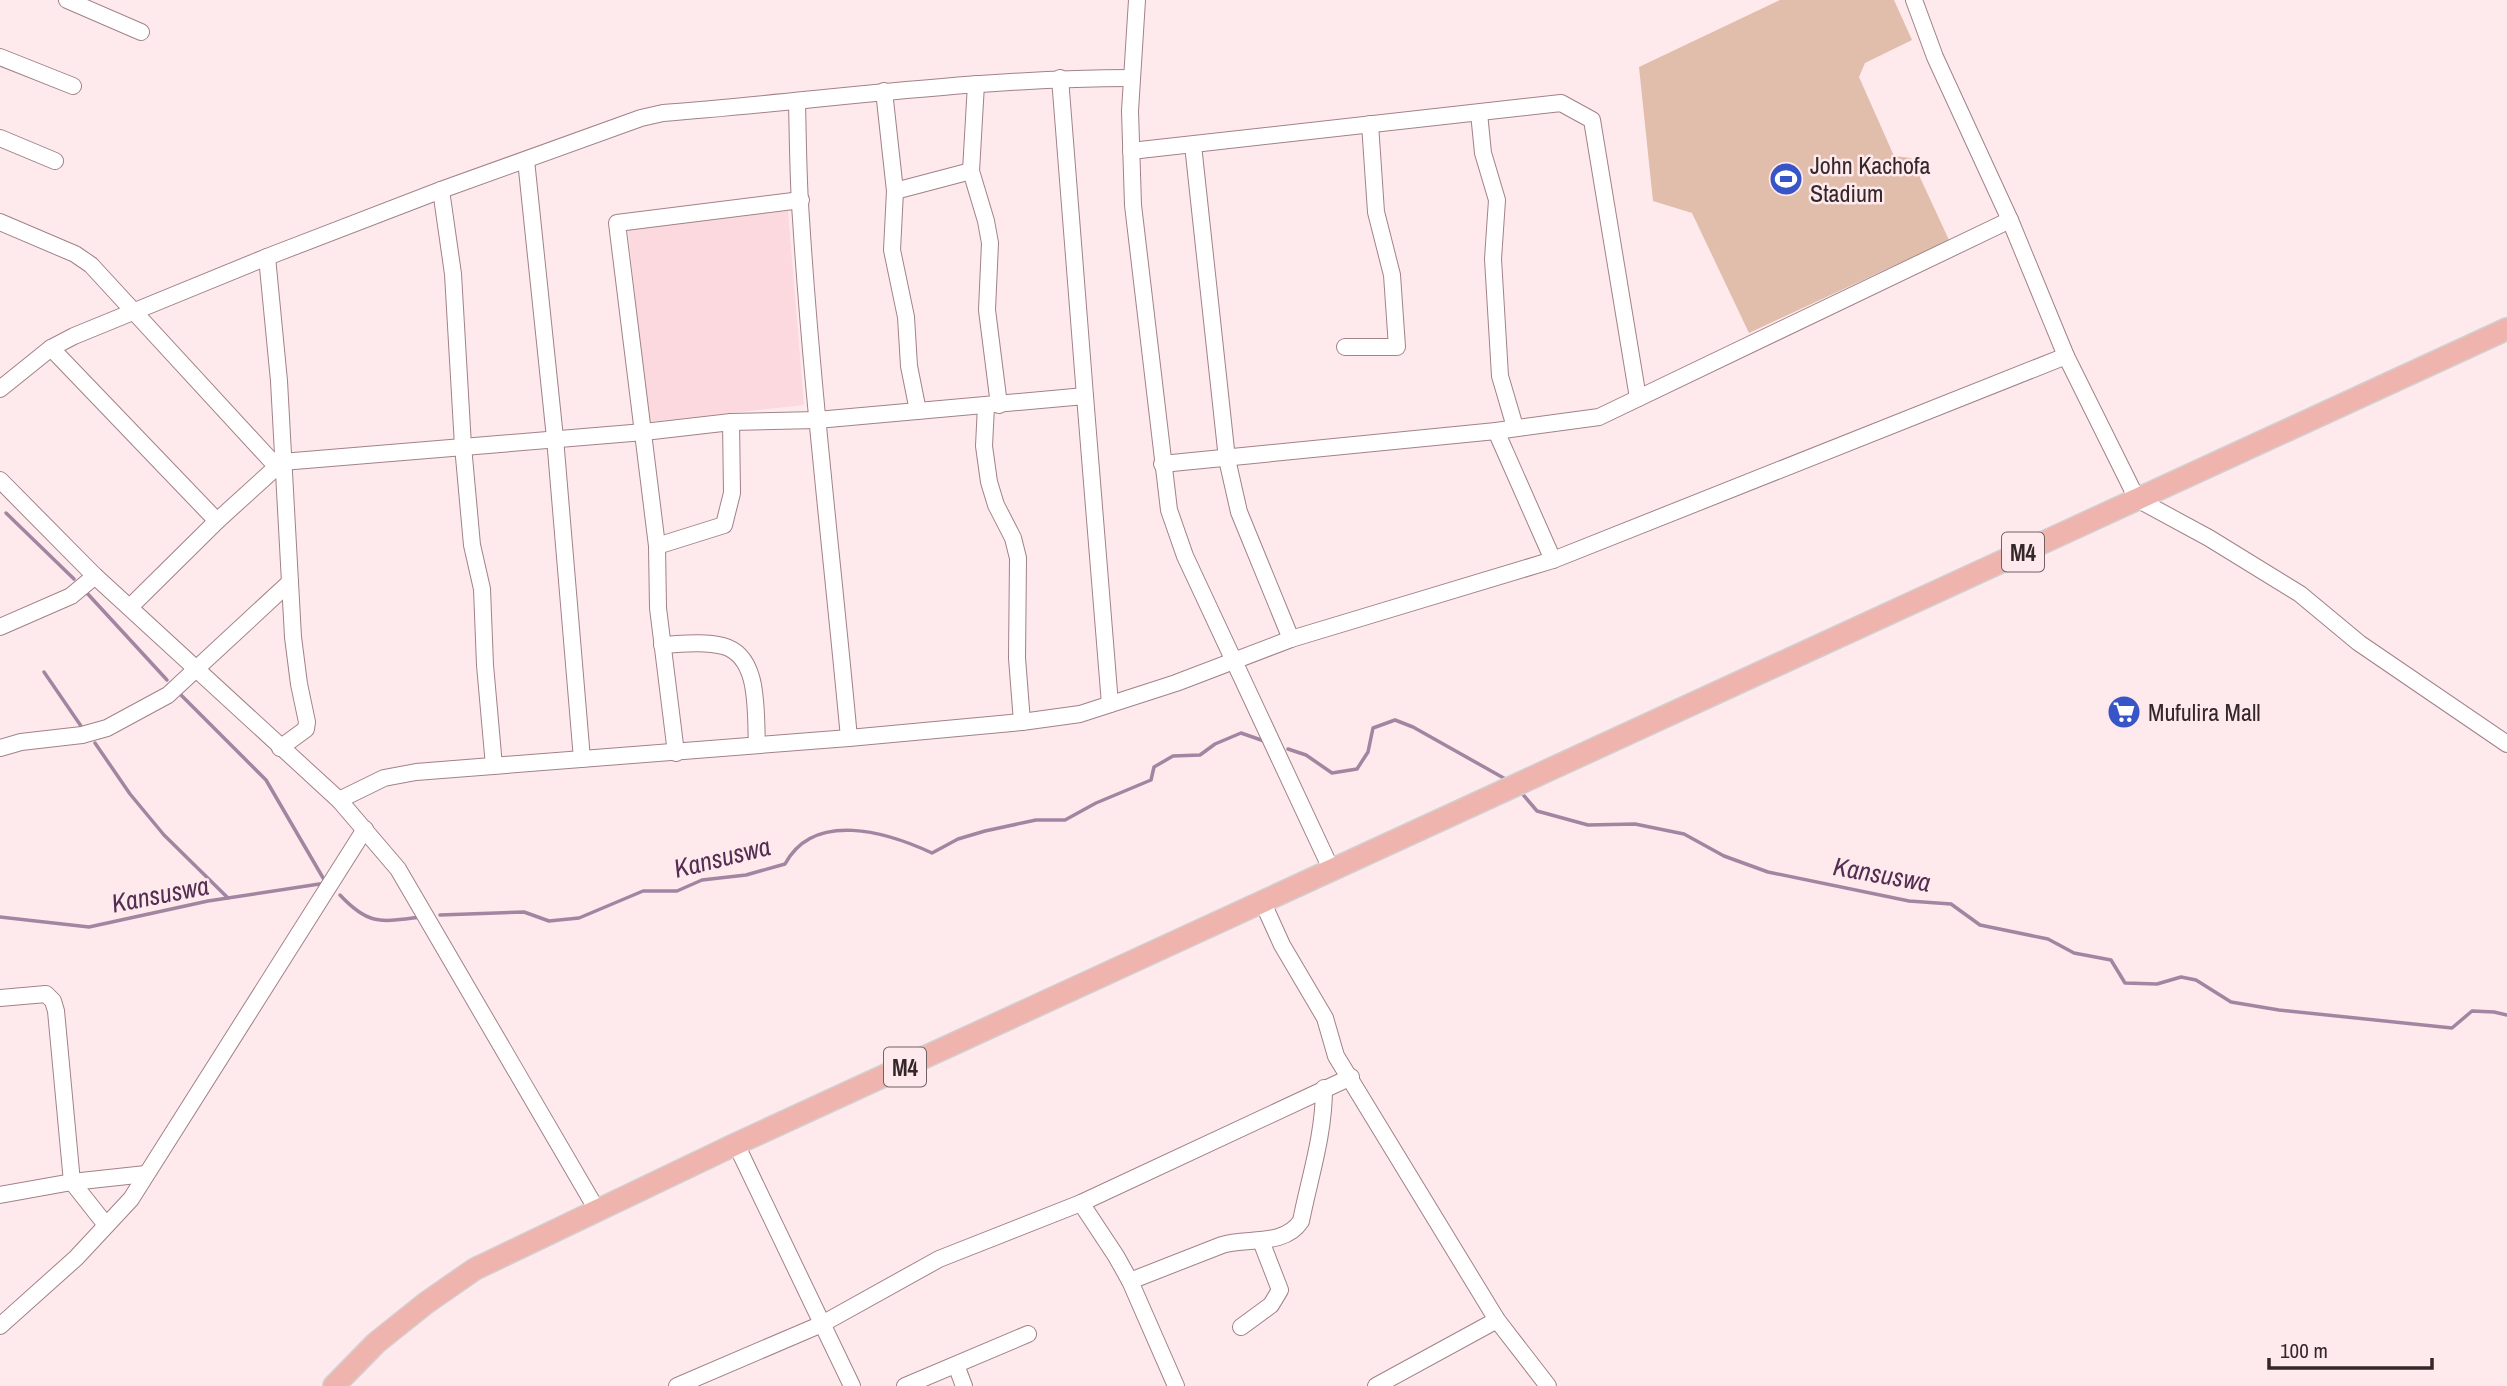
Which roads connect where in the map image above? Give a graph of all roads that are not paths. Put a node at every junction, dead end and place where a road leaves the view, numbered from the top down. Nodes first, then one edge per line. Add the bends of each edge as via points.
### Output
1 (68, 0) edge
2 (1137, 0) edge
3 (1914, 0) edge
4 (141, 32) dead end
5 (0, 57) edge
6 (1060, 78) junction
7 (1131, 78) junction
8 (976, 84) junction
9 (73, 86) dead end
10 (884, 91) junction
11 (797, 102) junction
12 (1479, 113) junction
13 (1370, 124) junction
14 (0, 138) edge
15 (1193, 145) junction
16 (1130, 151) junction
17 (526, 160) junction
18 (55, 161) dead end
19 (971, 171) junction
20 (441, 190) junction
21 (895, 191) junction
22 (801, 200) junction
23 (2010, 220) junction
24 (0, 222) edge
25 (267, 257) junction
26 (134, 312) junction
27 (2507, 328) edge
28 (1345, 347) dead end
29 (51, 348) junction
30 (2066, 356) junction
31 (0, 388) edge
32 (1085, 396) junction
33 (1638, 398) junction
34 (993, 405) junction
35 (918, 411) junction
36 (817, 420) junction
37 (731, 422) junction
38 (1515, 427) junction
39 (1496, 431) junction
40 (644, 432) junction
41 (555, 438) junction
42 (463, 446) junction
43 (1227, 459) junction
44 (279, 464) junction
45 (1162, 464) junction
46 (0, 480) edge
47 (14, 496) junction
48 (2137, 499) junction
49 (0, 507) edge
50 (217, 522) junction
51 (657, 546) junction
52 (1553, 560) junction
53 (95, 576) junction
54 (290, 582) junction
55 (130, 607) junction
56 (0, 627) edge
57 (1291, 639) junction
58 (662, 645) junction
59 (1236, 661) junction
60 (196, 668) junction
61 (1110, 704) junction
62 (1022, 722) junction
63 (849, 738) junction
64 (757, 744) junction
65 (2507, 744) edge
66 (0, 748) edge
67 (280, 748) junction
68 (676, 752) junction
69 (582, 759) junction
70 (494, 766) junction
71 (339, 800) junction
72 (365, 829) junction
73 (1332, 871) junction
74 (1263, 903) junction
75 (0, 999) edge
76 (1351, 1077) junction
77 (1324, 1088) junction
78 (736, 1144) junction
79 (146, 1174) junction
80 (72, 1182) junction
81 (0, 1195) edge
82 (1081, 1203) junction
83 (597, 1210) junction
84 (106, 1225) junction
85 (1261, 1241) junction
86 (1129, 1281) junction
87 (1497, 1320) junction
88 (822, 1324) junction
89 (0, 1325) edge
90 (1241, 1327) dead end
91 (1028, 1334) dead end
92 (956, 1365) junction
93 (334, 1386) edge
94 (677, 1386) edge
95 (852, 1386) edge
96 (905, 1386) edge
97 (964, 1386) edge
98 (1176, 1386) edge
99 (1376, 1386) edge
100 (1548, 1386) edge

1 - 4 street
2 - 7 street
3 - 23 street via 1935,57
5 - 9 street
6 - 7 street
6 - 8 street
6 - 32 street
7 - 16 street
8 - 10 street
8 - 19 street
10 - 11 street
10 - 21 street
11 - 17 street via 663,113
11 - 22 street
12 - 13 street
12 - 33 street via 1561,103 1592,120
12 - 38 street via 1483,153 1497,200 1493,259 1500,376
13 - 15 street
13 - 28 street via 1376,212 1392,275 1397,347
14 - 18 street
15 - 16 street
15 - 43 street
16 - 45 street
17 - 20 street
17 - 41 street
19 - 21 street
19 - 34 street via 990,243
20 - 25 street
20 - 42 street via 453,274
21 - 35 street via 892,250
22 - 36 street
22 - 40 street via 617,223
23 - 30 street
23 - 33 street
24 - 26 street via 75,254
25 - 26 street
25 - 44 street via 278,371
26 - 29 street
26 - 44 street
27 - 48 main road, M4
29 - 31 street
29 - 50 street
30 - 48 street
30 - 52 street
32 - 34 street
32 - 61 street
33 - 38 street via 1599,417
34 - 35 street
34 - 62 street via 984,446 989,482 1018,558
35 - 36 street
36 - 37 street
36 - 63 street
37 - 40 street
37 - 51 street via 733,483 724,525
38 - 39 street
39 - 43 street
39 - 52 street
40 - 41 street
40 - 51 street
41 - 42 street
41 - 69 street
42 - 44 street
42 - 70 street via 471,545 482,589
43 - 45 street
43 - 57 street via 1239,512
44 - 50 street
44 - 54 street
45 - 59 street via 1176,532
46 - 47 street
47 - 49 street
47 - 53 street
48 - 65 street via 2300,594 2359,643
48 - 73 main road, M4
50 - 55 street
51 - 58 street
52 - 57 street
53 - 55 street
53 - 56 street via 71,596
54 - 60 street
54 - 67 street via 295,660 307,725
55 - 60 street
57 - 59 street
58 - 64 street via 701,643 725,646 739,654 751,677
58 - 68 street
59 - 61 street
59 - 73 street
60 - 66 street via 168,695 107,728
60 - 67 street
61 - 62 street via 1069,717
62 - 63 street
63 - 64 street
64 - 68 street
67 - 71 street
68 - 69 street
69 - 70 street
70 - 71 street via 384,778
71 - 72 street
72 - 79 street
72 - 83 street via 415,895
73 - 74 main road, M4
74 - 76 street via 1325,1018 1336,1056
74 - 78 main road, M4
75 - 80 street via 46,994 53,1001
76 - 77 street
76 - 87 street
77 - 82 street
77 - 85 street via 1324,1118 1301,1221 1296,1228
78 - 83 main road, M4
78 - 88 street
79 - 80 street
79 - 84 street via 131,1199
80 - 81 street
80 - 84 street
82 - 86 street
82 - 88 street via 939,1259
83 - 93 main road, M4 via 475,1269 376,1343
84 - 89 street
85 - 86 street via 1233,1241
85 - 90 street via 1280,1290 1271,1305
86 - 98 street
87 - 99 street
87 - 100 street
88 - 94 street
88 - 95 street
91 - 92 street
92 - 96 street
92 - 97 street

